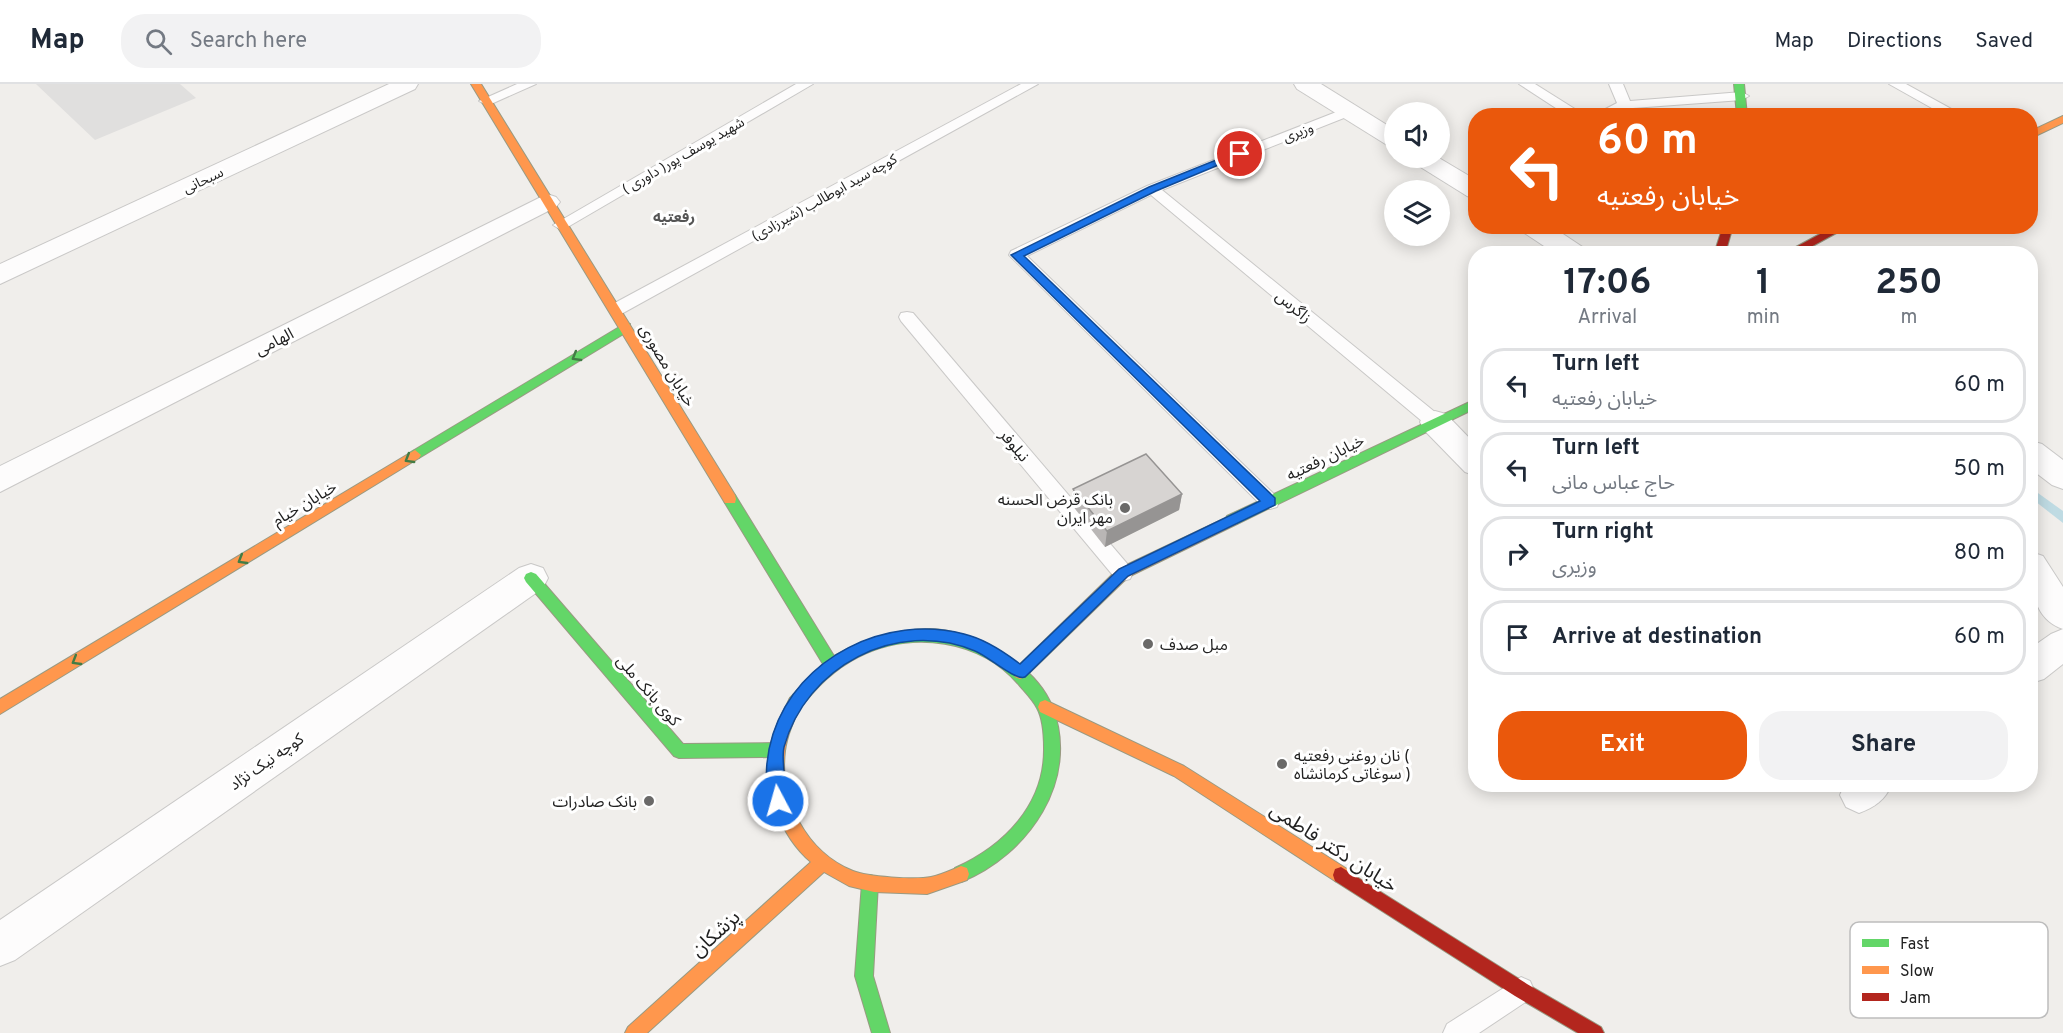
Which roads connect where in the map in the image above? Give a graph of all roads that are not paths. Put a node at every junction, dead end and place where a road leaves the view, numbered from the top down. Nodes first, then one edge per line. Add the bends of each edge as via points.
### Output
1 (407, 84) edge
2 (476, 84) edge
3 (529, 84) edge
4 (806, 84) edge
5 (1031, 84) edge
6 (1305, 84) edge
7 (1526, 84) edge
8 (1616, 84) edge
9 (1896, 84) edge
10 (1741, 90) edge
11 (486, 101) junction
12 (1566, 108) edge
13 (1626, 108) edge
14 (1638, 108) edge
15 (1742, 108) edge
16 (1942, 108) edge
17 (1349, 111) junction
18 (2063, 119) edge
19 (2038, 132) edge
20 (1384, 133) edge
21 (1441, 168) edge
22 (1468, 183) edge
23 (1152, 189) junction
24 (554, 214) junction
25 (1544, 234) edge
26 (1828, 234) edge
27 (1563, 246) edge
28 (1804, 246) edge
29 (0, 275) edge
30 (616, 309) junction
31 (907, 317) dead end
32 (626, 327) junction
33 (1468, 407) edge
34 (1435, 422) junction
35 (1468, 456) edge
36 (2038, 457) edge
37 (2063, 477) edge
38 (0, 480) edge
39 (1270, 502) junction
40 (1124, 573) junction
41 (2038, 576) edge
42 (531, 578) joint
43 (2063, 615) edge
44 (2063, 644) edge
45 (2038, 663) edge
46 (831, 664) junction
47 (1020, 673) junction
48 (0, 707) edge
49 (1045, 707) junction
50 (776, 750) junction
51 (823, 862) junction
52 (870, 883) junction
53 (0, 945) edge
54 (1521, 990) junction
55 (634, 1033) edge
56 (881, 1033) edge
57 (1456, 1033) edge
58 (1595, 1033) edge

1 - 29 street, سبحانی
2 - 11 main road, خیابان مصوری
3 - 11 lane
4 - 24 lane, شهید یوسف پور( داوری )
5 - 30 lane, کوچه سید ابوطالب (شیرزادی)
6 - 17 street
7 - 12 lane
8 - 13 lane
9 - 16 lane
10 - 14 lane
10 - 15 main road
11 - 24 main road, خیابان مصوری
17 - 20 street
17 - 23 lane, وزیری
18 - 19 main road
21 - 22 street
23 - 34 lane, زاگرس
23 - 39 lane, وزیری via 1017,255
24 - 30 main road, خیابان مصوری
24 - 38 street, الهامی
25 - 27 street
26 - 28 main road
30 - 32 main road, خیابان مصوری
31 - 40 lane, نیلوفر
32 - 46 main road, خیابان مصوری
32 -> 48 main road, خیابان خیام
33 - 34 main road, خیابان رفعتیه
34 - 35 street
34 - 39 main road, خیابان رفعتیه
36 - 37 street
39 - 40 main road, خیابان رفعتیه
40 - 47 main road, خیابان رفعتیه
41 - 43 street
42 - 50 main road, کوی بانک ملی via 679,751
42 - 53 street, کوچه نیک نژاد
44 - 45 street
46 - 47 main road via 862,647 895,637 930,634 963,640 994,652
46 - 50 main road via 806,688 786,717
47 - 49 main road
49 - 52 main road via 1054,749 1047,793 1023,834 987,865 963,877 903,888
49 - 54 main road, خیابان دکتر فاطمی via 1179,771
50 - 51 main road via 774,776 778,801 794,833
51 - 52 main road via 844,875
51 - 55 main road, پزشکان
52 - 56 main road via 864,976
54 - 57 lane
54 - 58 main road, خیابان دکتر فاطمی

